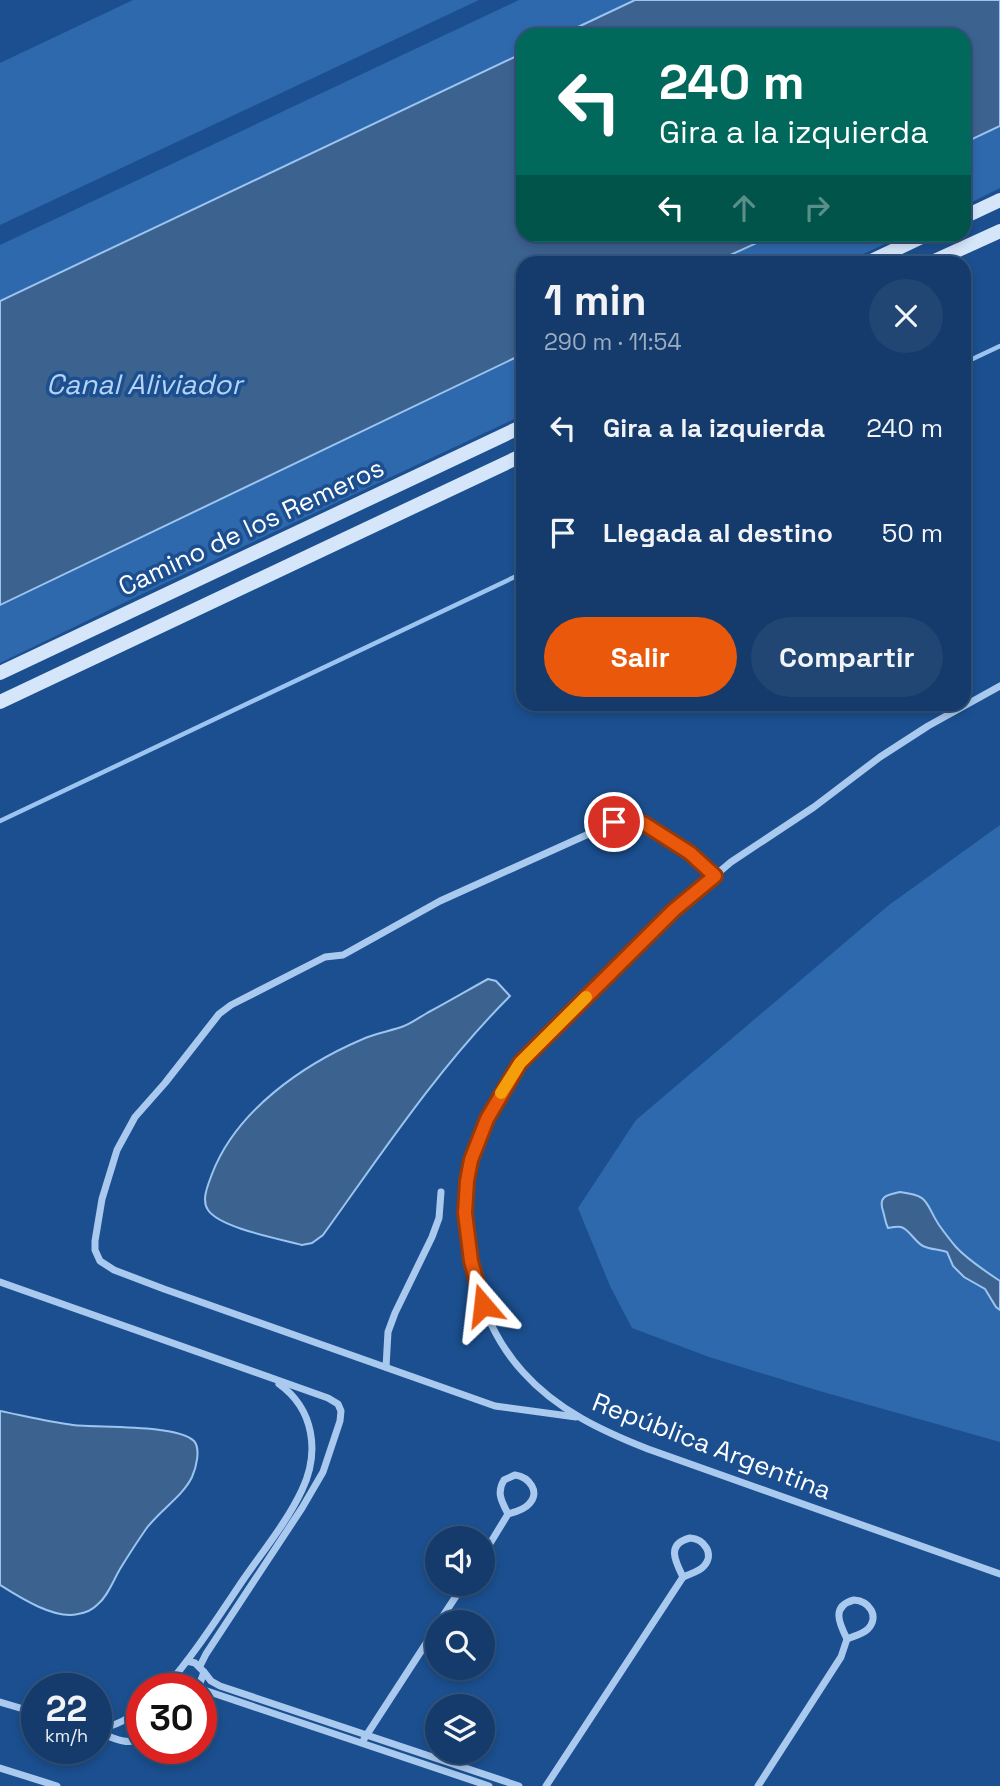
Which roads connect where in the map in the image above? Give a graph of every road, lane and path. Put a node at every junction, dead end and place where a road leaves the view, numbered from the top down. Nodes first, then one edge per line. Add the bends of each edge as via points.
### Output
1 (1000, 200) edge
2 (971, 214) edge
3 (1000, 231) edge
4 (911, 242) edge
5 (882, 256) edge
6 (945, 256) edge
7 (516, 429) edge
8 (516, 458) edge
9 (0, 673) edge
10 (1000, 686) edge
11 (0, 702) edge
12 (971, 702) edge
13 (955, 711) edge
14 (715, 876) junction
15 (441, 1192) dead end
16 (0, 1282) edge
17 (386, 1367) junction
18 (272, 1380) junction
19 (580, 1418) junction
20 (508, 1514) junction
21 (495, 1535) edge
22 (1000, 1574) edge
23 (682, 1577) junction
24 (847, 1639) junction
25 (425, 1644) edge
26 (187, 1661) junction
27 (202, 1669) junction
28 (177, 1673) edge
29 (202, 1673) edge
30 (217, 1695) edge
31 (0, 1702) edge
32 (21, 1708) edge
33 (364, 1739) junction
34 (0, 1768) edge
35 (57, 1786) edge
36 (489, 1786) edge
37 (519, 1786) edge
38 (546, 1786) edge
39 (758, 1786) edge

1 - 2 main road
3 - 6 main road
4 - 5 main road
7 - 9 main road, Camino de los Remeros
8 - 11 main road, Camino de los Remeros
10 - 12 street, República Argentina
13 - 14 street, República Argentina via 890,751
14 - 17 street via 690,853 643,823 614,822 440,901 343,955 325,957 231,1005 135,1117 117,1150 102,1199 94,1241 100,1261 164,1289
14 - 19 street, República Argentina via 674,910 520,1063 487,1119 471,1160 466,1224 483,1305 522,1371
15 - 17 street via 432,1237 388,1332
16 - 18 street
17 - 19 street via 495,1406
18 - 26 street via 298,1401 312,1436 303,1489
18 - 27 street via 328,1398 338,1404 340,1420 323,1472 206,1654
19 - 22 street, República Argentina via 614,1436
20 - 20 street via 527,1507 533,1498 530,1482 521,1476 509,1477 501,1485 500,1496
20 - 21 street
23 - 23 street via 705,1565 708,1554 701,1540 684,1539 676,1547 674,1559
23 - 38 street
24 - 24 street via 870,1627 872,1611 865,1602 849,1601 840,1609 839,1621
24 - 39 street via 841,1657
25 - 33 street
26 - 27 street
26 - 28 street
27 - 29 street
27 - 33 street via 220,1686
30 - 33 street
31 - 32 street
33 - 36 street
33 - 37 street
34 - 35 street

